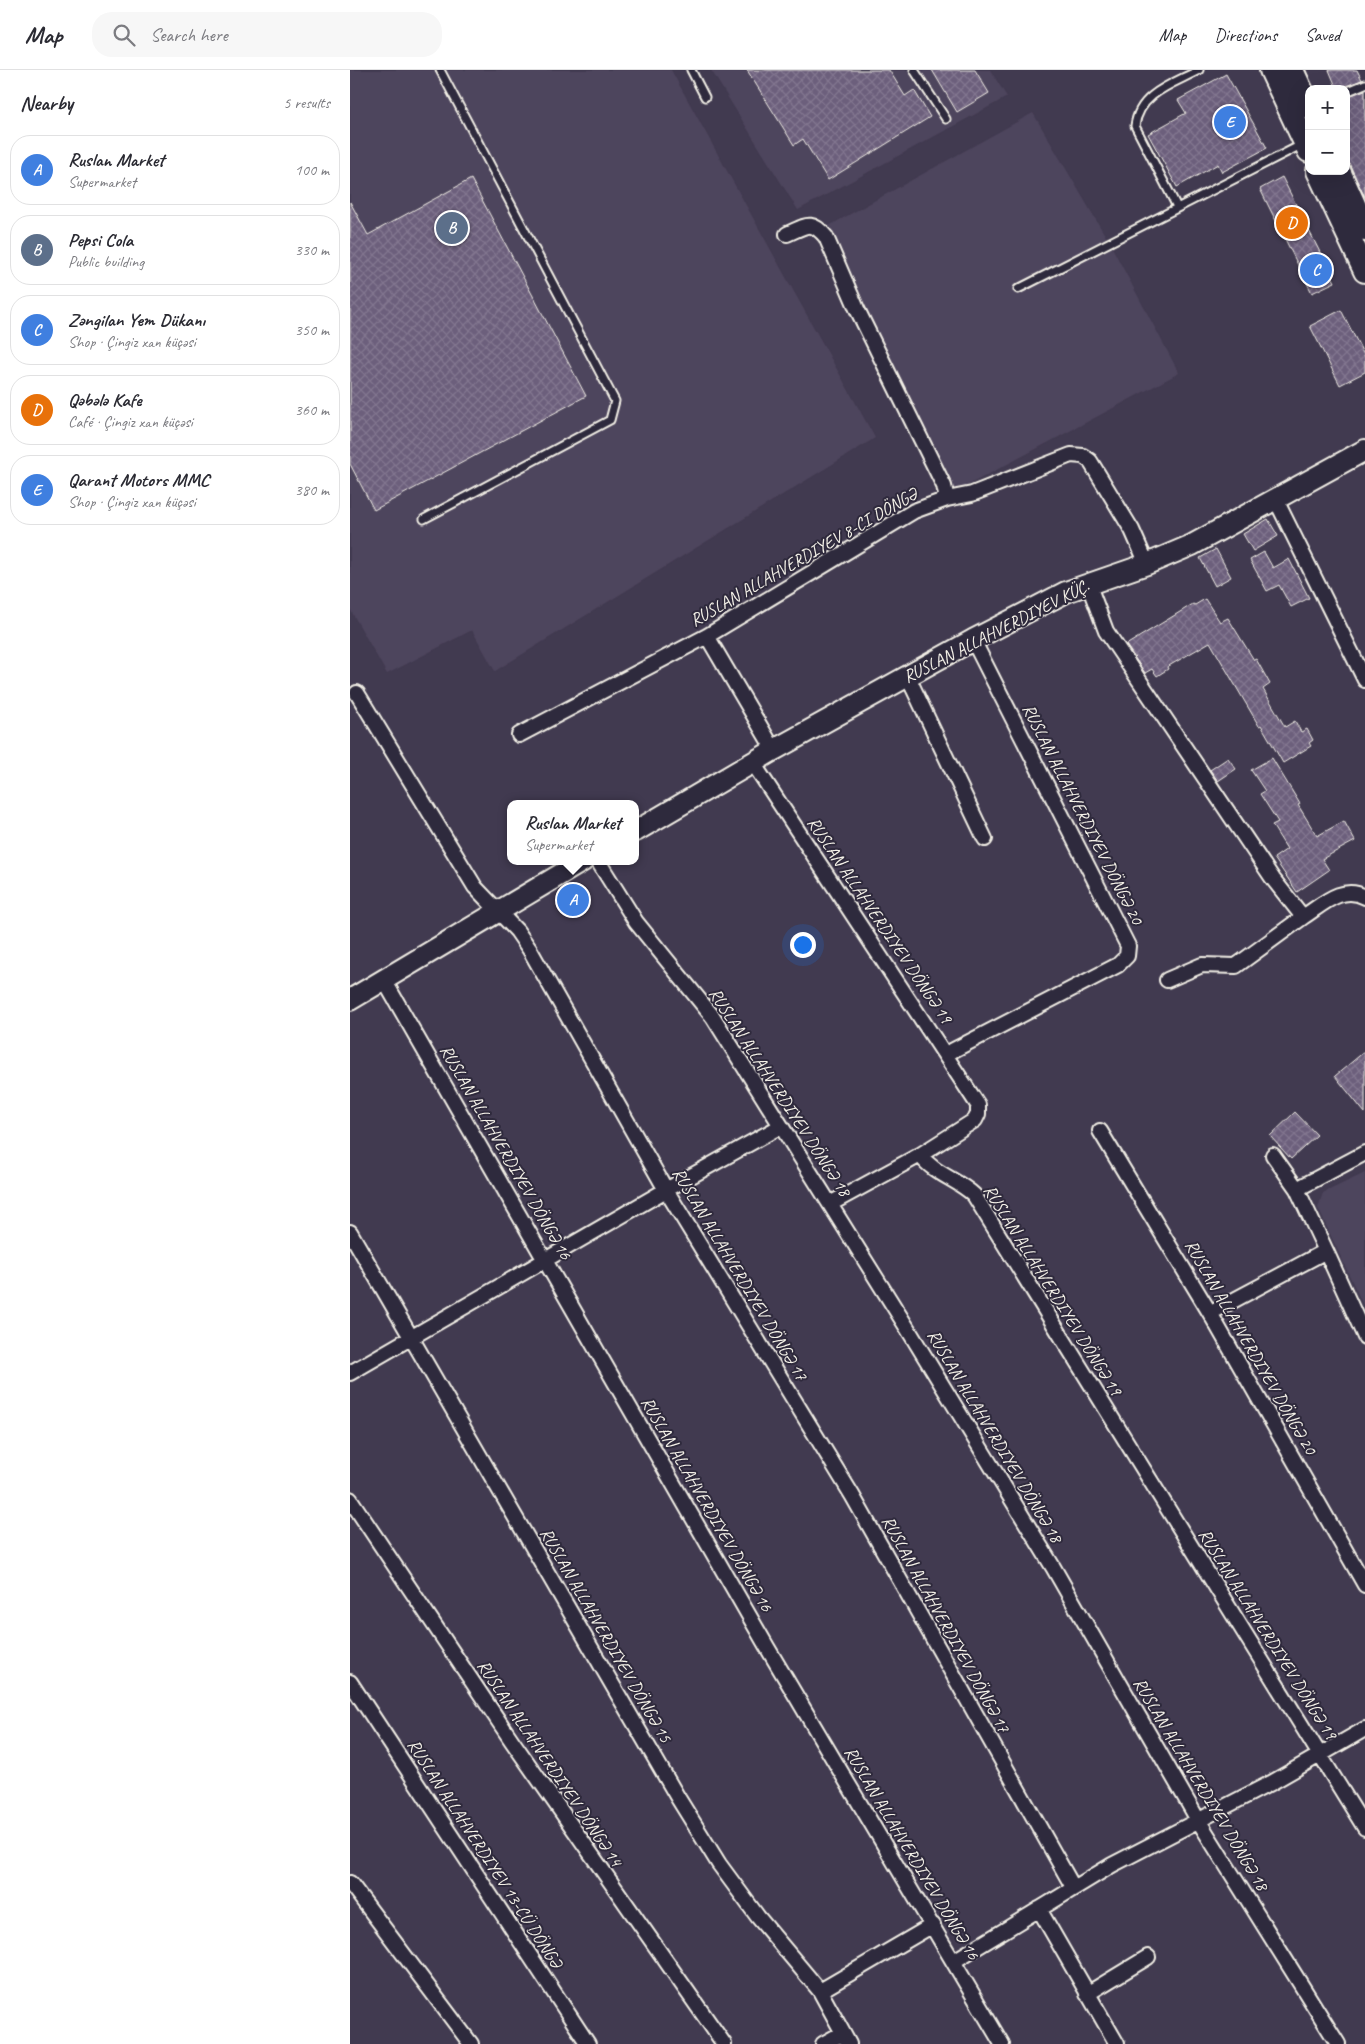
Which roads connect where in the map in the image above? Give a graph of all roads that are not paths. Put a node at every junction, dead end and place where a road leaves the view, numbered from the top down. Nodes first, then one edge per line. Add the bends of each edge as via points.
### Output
1 (440, 70) edge
2 (691, 70) edge
3 (914, 70) edge
4 (1200, 70) edge
5 (1271, 70) edge
6 (1292, 70) edge
7 (1365, 84) edge
8 (1350, 90) edge
9 (705, 97) dead end
10 (1305, 98) edge
11 (946, 119) dead end
12 (1305, 143) edge
13 (1305, 148) edge
14 (1320, 175) edge
15 (1341, 175) edge
16 (1177, 207) junction
17 (1365, 229) edge
18 (787, 234) dead end
19 (1365, 271) edge
20 (1018, 289) dead end
21 (1365, 450) edge
22 (1275, 498) junction
23 (947, 499) junction
24 (424, 519) dead end
25 (1147, 564) junction
26 (1088, 583) junction
27 (707, 636) junction
28 (973, 640) junction
29 (907, 675) junction
30 (1365, 680) edge
31 (357, 693) dead end
32 (519, 735) dead end
33 (774, 750) junction
34 (753, 763) junction
35 (639, 829) edge
36 (985, 839) dead end
37 (576, 865) edge
38 (600, 865) edge
39 (1365, 897) edge
40 (500, 912) junction
41 (1303, 917) junction
42 (384, 980) junction
43 (1167, 980) dead end
44 (350, 1000) edge
45 (946, 1054) junction
46 (781, 1126) junction
47 (1100, 1131) dead end
48 (1365, 1152) edge
49 (920, 1155) junction
50 (1273, 1155) dead end
51 (1297, 1189) junction
52 (666, 1190) junction
53 (830, 1204) junction
54 (350, 1232) edge
55 (1326, 1251) junction
56 (547, 1261) junction
57 (1210, 1313) junction
58 (1365, 1337) edge
59 (411, 1338) junction
60 (350, 1374) edge
61 (350, 1499) edge
62 (1365, 1584) edge
63 (350, 1682) edge
64 (1365, 1729) edge
65 (1321, 1756) junction
66 (1198, 1820) junction
67 (1365, 1828) edge
68 (350, 1883) edge
69 (1073, 1887) junction
70 (1038, 1909) junction
71 (933, 1925) junction
72 (1148, 1956) dead end
73 (954, 1961) junction
74 (820, 1991) junction
75 (1087, 1994) junction
76 (846, 2038) edge
77 (719, 2042) edge
78 (471, 2044) edge
79 (588, 2044) edge
80 (823, 2044) edge
81 (1002, 2044) edge
82 (1117, 2044) edge
83 (1338, 2044) edge

1 - 24 lane via 615,401 610,420
2 - 9 lane
3 - 11 lane
4 - 16 lane via 1149,96 1135,126
5 - 12 main road
6 - 10 main road
7 - 8 lane
13 - 16 lane
14 - 19 main road
15 - 17 main road
16 - 20 lane
18 - 23 street via 809,224 826,237 857,309 944,486
21 - 22 street, RUSLAN ALLAHVERDIYEV KÜÇ.
22 - 25 street, RUSLAN ALLAHVERDIYEV KÜÇ. via 1192,545
22 - 30 street
23 - 25 street, RUSLAN ALLAHVERDIYEV 8-CI DÖNGƏ via 972,494 1071,455 1083,456 1090,461 1132,530
23 - 27 street, RUSLAN ALLAHVERDIYEV 8-CI DÖNGƏ via 914,511
25 - 26 street, RUSLAN ALLAHVERDIYEV KÜÇ.
26 - 28 street, RUSLAN ALLAHVERDIYEV KÜÇ.
26 - 41 street via 1106,631 1273,879
27 - 32 street, RUSLAN ALLAHVERDIYEV 8-CI DÖNGƏ
27 - 33 street
28 - 29 street, RUSLAN ALLAHVERDIYEV KÜÇ.
28 - 45 street, RUSLAN ALLAHVERDIYEV DÖNGƏ 20 via 1128,946 1127,956 1118,965
29 - 33 street, RUSLAN ALLAHVERDIYEV KÜÇ.
29 - 36 street
31 - 40 street, RUSLAN ALLAHVERDIYEV DÖNGƏ 17 via 475,887
33 - 34 street, RUSLAN ALLAHVERDIYEV KÜÇ.
34 - 35 street, RUSLAN ALLAHVERDIYEV KÜÇ.
34 - 45 street, RUSLAN ALLAHVERDIYEV DÖNGƏ 19
37 - 40 street
38 - 46 street, RUSLAN ALLAHVERDIYEV DÖNGƏ 18 via 636,922 713,1017
39 - 41 street via 1352,891 1340,893
40 - 42 street
40 - 52 street, RUSLAN ALLAHVERDIYEV DÖNGƏ 17 via 530,950
41 - 43 street via 1236,966 1202,964
42 - 44 street
42 - 56 street, RUSLAN ALLAHVERDIYEV DÖNGƏ 16
45 - 49 street, RUSLAN ALLAHVERDIYEV DÖNGƏ 19 via 978,1105 978,1114 975,1120
46 - 52 street
46 - 53 street, RUSLAN ALLAHVERDIYEV DÖNGƏ 18
47 - 57 street, RUSLAN ALLAHVERDIYEV DÖNGƏ 20
48 - 51 street
49 - 53 street
49 - 65 street, RUSLAN ALLAHVERDIYEV DÖNGƏ 19 via 934,1170 964,1185 974,1196
50 - 51 street
51 - 55 street
52 - 56 street
52 - 69 street, RUSLAN ALLAHVERDIYEV DÖNGƏ 17 via 852,1495
53 - 66 street, RUSLAN ALLAHVERDIYEV DÖNGƏ 18 via 1053,1567
54 - 59 street, RUSLAN ALLAHVERDIYEV DÖNGƏ 15
55 - 57 street
55 - 58 street
56 - 59 street
56 - 71 street, RUSLAN ALLAHVERDIYEV DÖNGƏ 16 via 767,1647
57 - 62 street, RUSLAN ALLAHVERDIYEV DÖNGƏ 20
59 - 60 street
59 - 74 street, RUSLAN ALLAHVERDIYEV DÖNGƏ 15 via 719,1864
61 - 77 street, RUSLAN ALLAHVERDIYEV DÖNGƏ 14
63 - 79 street, RUSLAN ALLAHVERDIYEV 13-CÜ DÖNGƏ
64 - 65 street
65 - 66 street
65 - 67 street, RUSLAN ALLAHVERDIYEV DÖNGƏ 19
66 - 69 street
66 - 83 street, RUSLAN ALLAHVERDIYEV DÖNGƏ 18
68 - 78 street
69 - 70 street
70 - 73 street
70 - 75 street
71 - 73 street, RUSLAN ALLAHVERDIYEV DÖNGƏ 16
71 - 74 street
72 - 75 street
73 - 81 street, RUSLAN ALLAHVERDIYEV DÖNGƏ 16
74 - 76 street, RUSLAN ALLAHVERDIYEV DÖNGƏ 15
75 - 82 street
76 - 80 street

